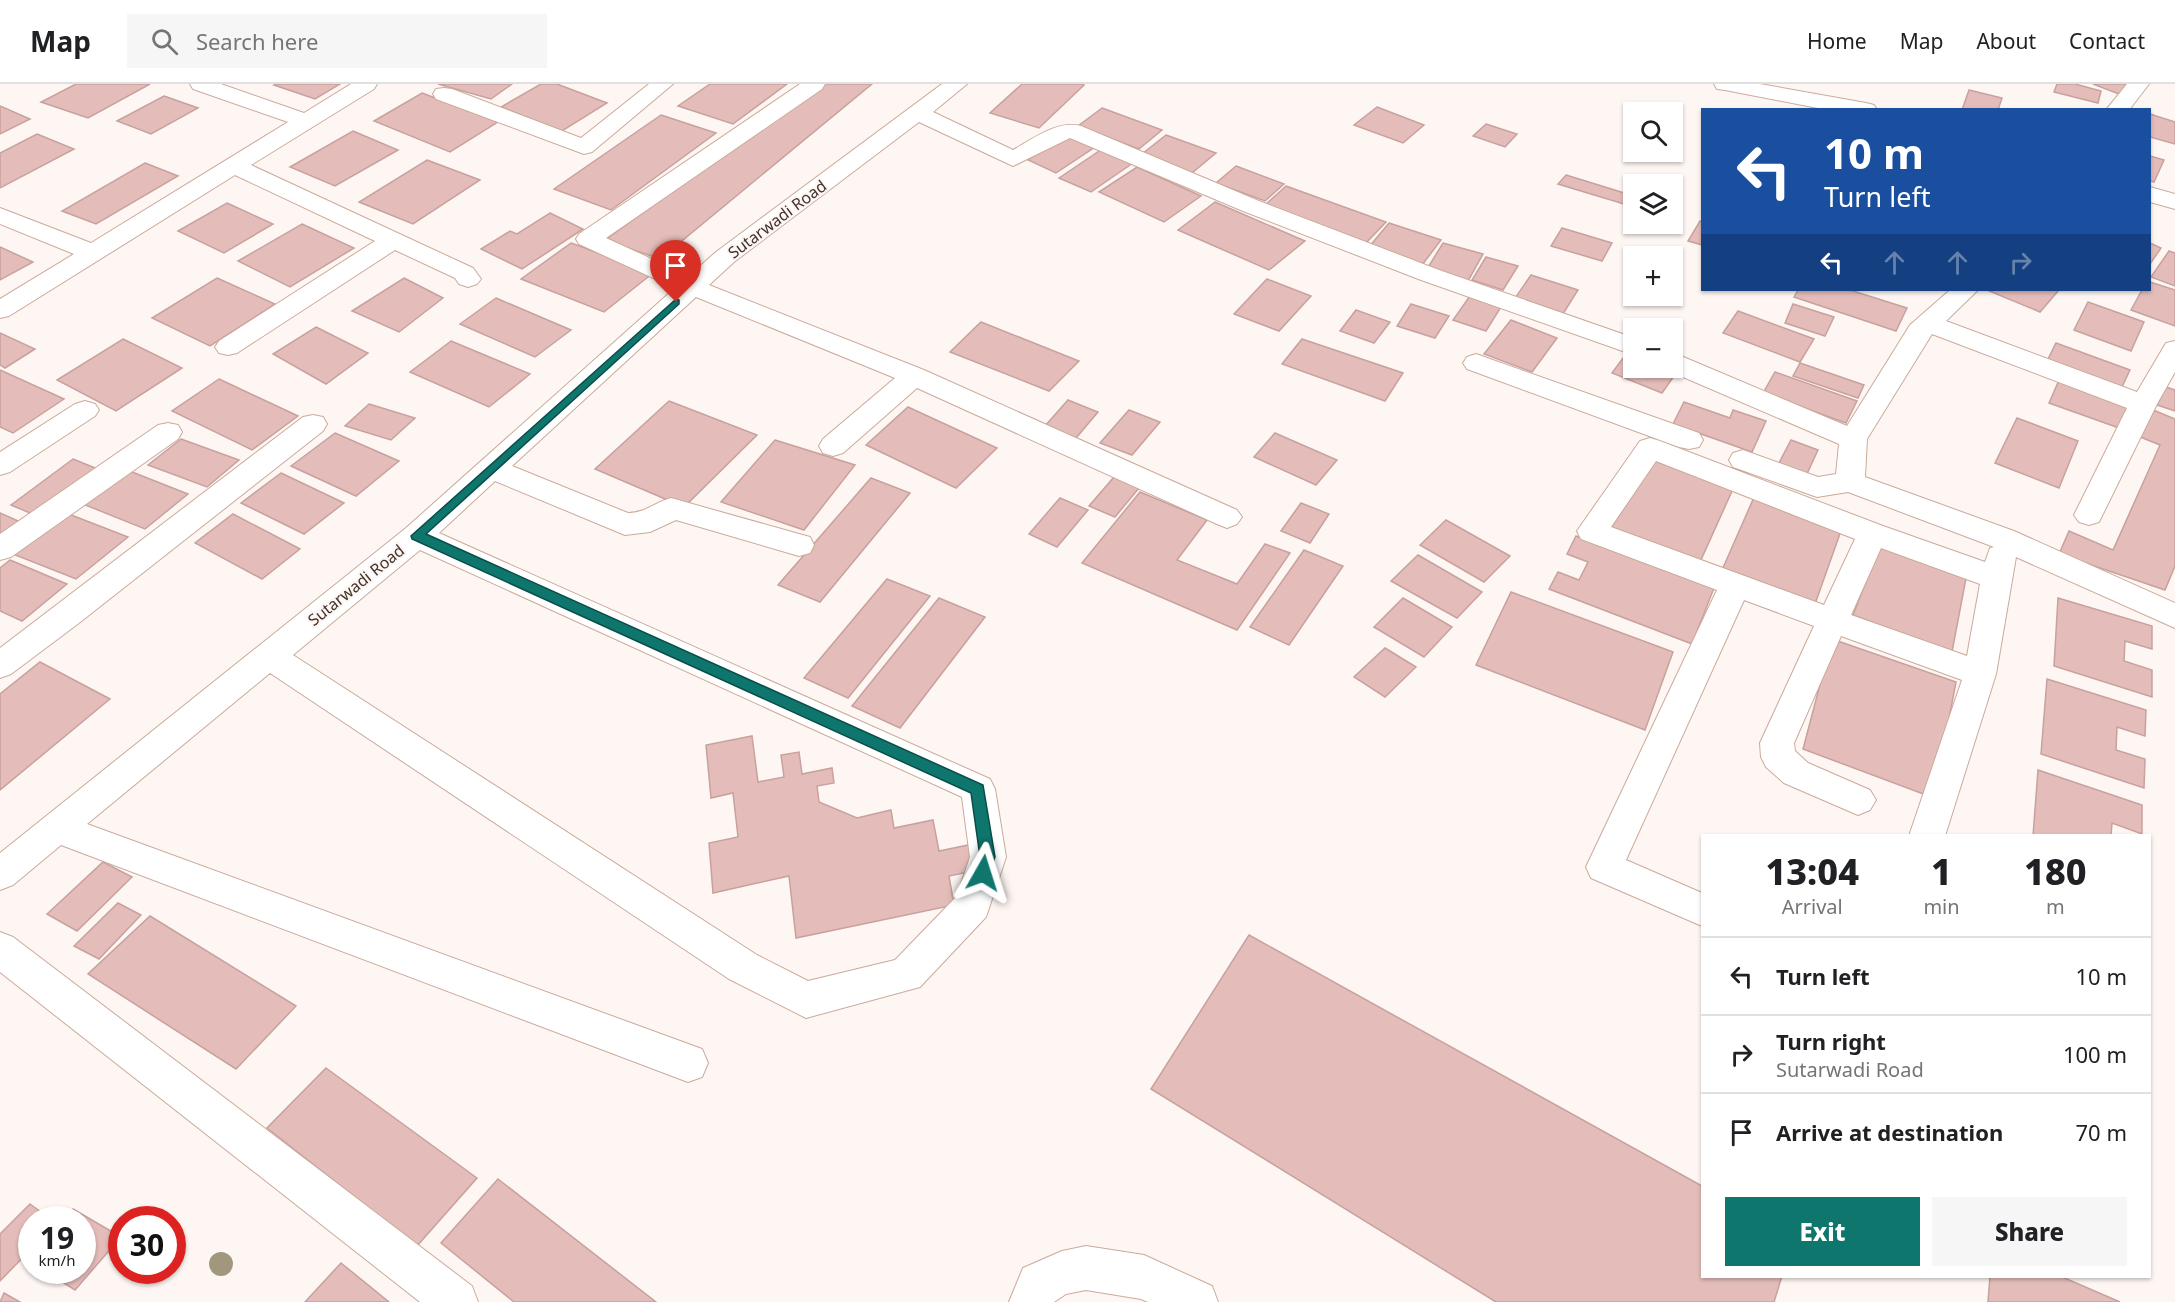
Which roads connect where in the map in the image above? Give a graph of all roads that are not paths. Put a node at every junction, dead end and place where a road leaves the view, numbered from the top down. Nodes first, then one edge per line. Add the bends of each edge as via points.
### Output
1 (201, 84) edge
2 (366, 84) edge
3 (662, 84) edge
4 (814, 84) edge
5 (956, 84) edge
6 (1725, 84) edge
7 (2138, 84) edge
8 (444, 94) dead end
9 (1855, 108) edge
10 (2119, 108) edge
11 (917, 113) junction
12 (305, 121) junction
13 (234, 166) junction
14 (2151, 194) edge
15 (2175, 202) edge
16 (0, 215) edge
17 (392, 241) junction
18 (94, 254) junction
19 (468, 279) dead end
20 (693, 287) junction
21 (1964, 291) edge
22 (0, 310) edge
23 (1928, 323) junction
24 (1623, 343) edge
25 (228, 347) dead end
26 (2175, 349) edge
27 (1476, 363) dead end
28 (1683, 367) edge
29 (914, 376) junction
30 (2143, 404) junction
31 (85, 410) dead end
32 (313, 424) dead end
33 (168, 432) dead end
34 (1853, 439) junction
35 (833, 446) dead end
36 (0, 465) edge
37 (490, 468) junction
38 (1850, 482) junction
39 (2089, 515) dead end
40 (1227, 517) dead end
41 (1872, 534) junction
42 (417, 536) junction
43 (2003, 539) junction
44 (799, 545) dead end
45 (0, 549) edge
46 (1996, 578) junction
47 (1735, 585) junction
48 (2171, 604) edge
49 (1833, 620) junction
50 (268, 655) junction
51 (0, 665) edge
52 (1980, 674) junction
53 (1858, 800) dead end
54 (56, 828) junction
55 (1928, 834) edge
56 (0, 874) edge
57 (1701, 909) edge
58 (0, 949) edge
59 (688, 1063) dead end
60 (456, 1302) edge
61 (1031, 1302) edge
62 (1196, 1302) edge

1 - 12 street
2 - 12 street
3 - 8 street via 584,147
4 - 20 street via 588,239
5 - 11 street, Sutarwadi Road
6 - 9 street
7 - 10 street
11 - 20 street, Sutarwadi Road via 725,257
11 - 24 street via 1013,159 1073,131 1251,206
12 - 13 street
13 - 17 street
13 - 18 street
14 - 15 street
16 - 18 street
17 - 19 street via 464,273
17 - 25 street
18 - 22 street
20 - 29 street
20 - 37 street, Sutarwadi Road
21 - 23 street
23 - 30 street
23 - 34 street via 1919,331
26 - 30 street
27 - 38 street via 1817,487
28 - 34 street
29 - 35 street
29 - 40 street
30 - 39 street
31 - 36 street
32 - 51 street
33 - 45 street
34 - 38 street
37 - 42 street, Sutarwadi Road
37 - 44 street via 625,524 641,525 658,519 671,508
38 - 43 street
41 - 46 street
41 - 47 street via 1650,448 1592,531
41 - 49 street
42 - 50 street, Sutarwadi Road
42 - 50 street via 978,789 988,857 973,905 906,975 806,1000 743,967
43 - 46 street
43 - 48 street
46 - 52 street
47 - 49 street
47 - 57 street via 1604,867
49 - 52 street
49 - 53 street via 1778,743 1778,757 1796,773
50 - 54 street, Sutarwadi Road
52 - 55 street
54 - 56 street, Sutarwadi Road
54 - 59 street
58 - 60 street
61 - 62 street via 1039,1284 1062,1273 1086,1268 1144,1277

